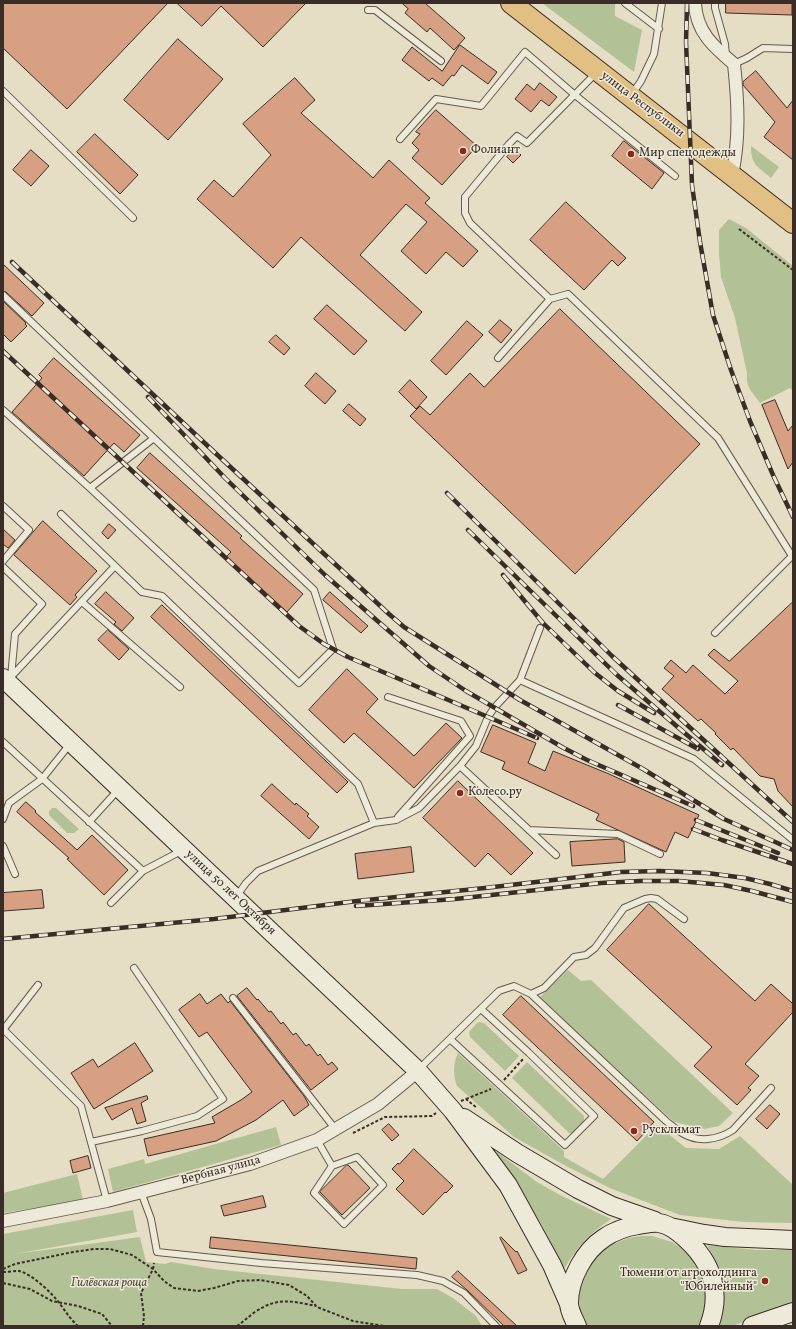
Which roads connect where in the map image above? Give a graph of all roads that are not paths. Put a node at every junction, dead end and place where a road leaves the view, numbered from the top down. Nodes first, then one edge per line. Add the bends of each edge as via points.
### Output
1 (511, 3) edge
2 (625, 3) edge
3 (662, 3) edge
4 (695, 3) edge
5 (715, 3) edge
6 (368, 10) dead end
7 (659, 29) junction
8 (793, 49) edge
9 (441, 61) dead end
10 (730, 61) junction
11 (598, 71) junction
12 (3, 91) edge
13 (575, 95) junction
14 (630, 97) junction
15 (400, 139) dead end
16 (732, 175) junction
17 (675, 176) dead end
18 (134, 218) dead end
19 (793, 223) edge
20 (3, 295) edge
21 (550, 299) junction
22 (498, 358) dead end
23 (3, 410) edge
24 (154, 438) junction
25 (90, 488) junction
26 (3, 506) edge
27 (61, 514) dead end
28 (3, 561) edge
29 (115, 566) junction
30 (3, 567) edge
31 (82, 602) junction
32 (540, 628) dead end
33 (715, 633) dead end
34 (7, 679) edge
35 (520, 680) junction
36 (180, 687) dead end
37 (388, 697) dead end
38 (3, 742) edge
39 (71, 742) junction
40 (460, 766) junction
41 (42, 779) junction
42 (119, 789) junction
43 (3, 819) edge
44 (396, 820) junction
45 (89, 822) junction
46 (374, 823) junction
47 (529, 830) junction
48 (793, 840) edge
49 (3, 846) edge
50 (184, 850) junction
51 (660, 854) dead end
52 (556, 855) dead end
53 (143, 871) junction
54 (15, 874) dead end
55 (236, 898) junction
56 (111, 903) dead end
57 (684, 919) dead end
58 (134, 968) dead end
59 (38, 985) dead end
60 (531, 994) junction
61 (233, 998) dead end
62 (481, 1009) junction
63 (3, 1029) edge
64 (450, 1039) junction
65 (418, 1071) junction
66 (771, 1088) dead end
67 (453, 1110) junction
68 (336, 1130) junction
69 (317, 1140) junction
70 (91, 1142) junction
71 (332, 1166) junction
72 (141, 1192) junction
73 (107, 1201) junction
74 (3, 1221) edge
75 (665, 1225) junction
76 (793, 1240) edge
77 (569, 1304) junction
78 (793, 1312) edge
79 (496, 1326) edge
80 (577, 1326) edge
81 (709, 1326) edge
82 (752, 1326) edge

1 - 11 main road, улица Республики
2 - 7 lane
3 - 7 lane
4 - 10 street via 695,13 704,33 717,50
5 - 10 lane
6 - 9 lane via 375,10
7 - 14 lane via 654,54
8 - 10 lane via 763,48 747,58
10 - 16 street via 736,89 738,137
11 - 13 lane
11 - 14 main road, улица Республики
12 - 18 lane
13 - 15 lane via 525,52 481,106 436,99
13 - 17 lane
13 - 21 lane via 527,143 517,136 465,197 465,213 470,222
14 - 16 main road, улица Республики
16 - 19 main road, улица Республики
20 - 24 lane
21 - 22 lane
21 - 33 lane via 568,294 718,438 792,556
23 - 25 lane
24 - 25 lane
24 - 25 lane via 314,590 333,649 299,683
26 - 28 lane via 29,530
27 - 29 lane
29 - 31 lane
29 - 46 lane via 142,592 162,596 358,784
30 - 34 lane via 42,604 15,634
31 - 34 lane
31 - 36 lane
32 - 35 lane
34 - 39 main road, улица 50 лет Октября
35 - 40 lane via 494,708 476,746
35 - 48 lane via 694,759
37 - 44 lane via 461,721 470,736
38 - 41 lane
39 - 41 lane
39 - 42 main road, улица 50 лет Октября
40 - 44 lane via 419,808
40 - 47 lane
41 - 43 lane via 8,803
41 - 45 lane
42 - 45 lane
42 - 50 main road, улица 50 лет Октября
44 - 46 lane
45 - 53 lane
46 - 55 lane via 258,871
47 - 51 lane via 618,834
47 - 52 lane
49 - 54 lane
50 - 53 lane
50 - 55 main road, улица 50 лет Октября
53 - 56 lane
55 - 65 main road, улица 50 лет Октября
57 - 60 lane via 651,898 624,908 595,948 586,955 574,957 544,988
58 - 70 lane via 223,1099 197,1116
59 - 63 lane
60 - 62 lane via 514,986 498,991
60 - 66 lane via 666,1121 691,1137 718,1138 733,1130
61 - 68 lane
62 - 64 lane
62 - 64 lane via 594,1116 565,1145
63 - 70 lane via 81,1106
64 - 65 lane
65 - 67 main road, улица 50 лет Октября
65 - 68 street, Вербная улица via 378,1104
67 - 75 main road via 517,1153 578,1188 612,1206
67 - 77 main road via 508,1184 552,1265
68 - 69 street, Вербная улица
69 - 71 lane
69 - 72 street, Вербная улица via 250,1164
70 - 73 lane
71 - 71 lane via 314,1193 344,1224 383,1185 357,1157
72 - 73 street, Вербная улица
72 - 79 lane via 151,1219 157,1252 417,1275 443,1281 464,1293
73 - 74 street, Вербная улица
75 - 76 main road via 725,1237
75 - 77 main road via 648,1223 627,1227 603,1238 582,1261 571,1288
75 - 81 main road via 687,1240 708,1267 715,1301
77 - 80 main road
78 - 82 main road

